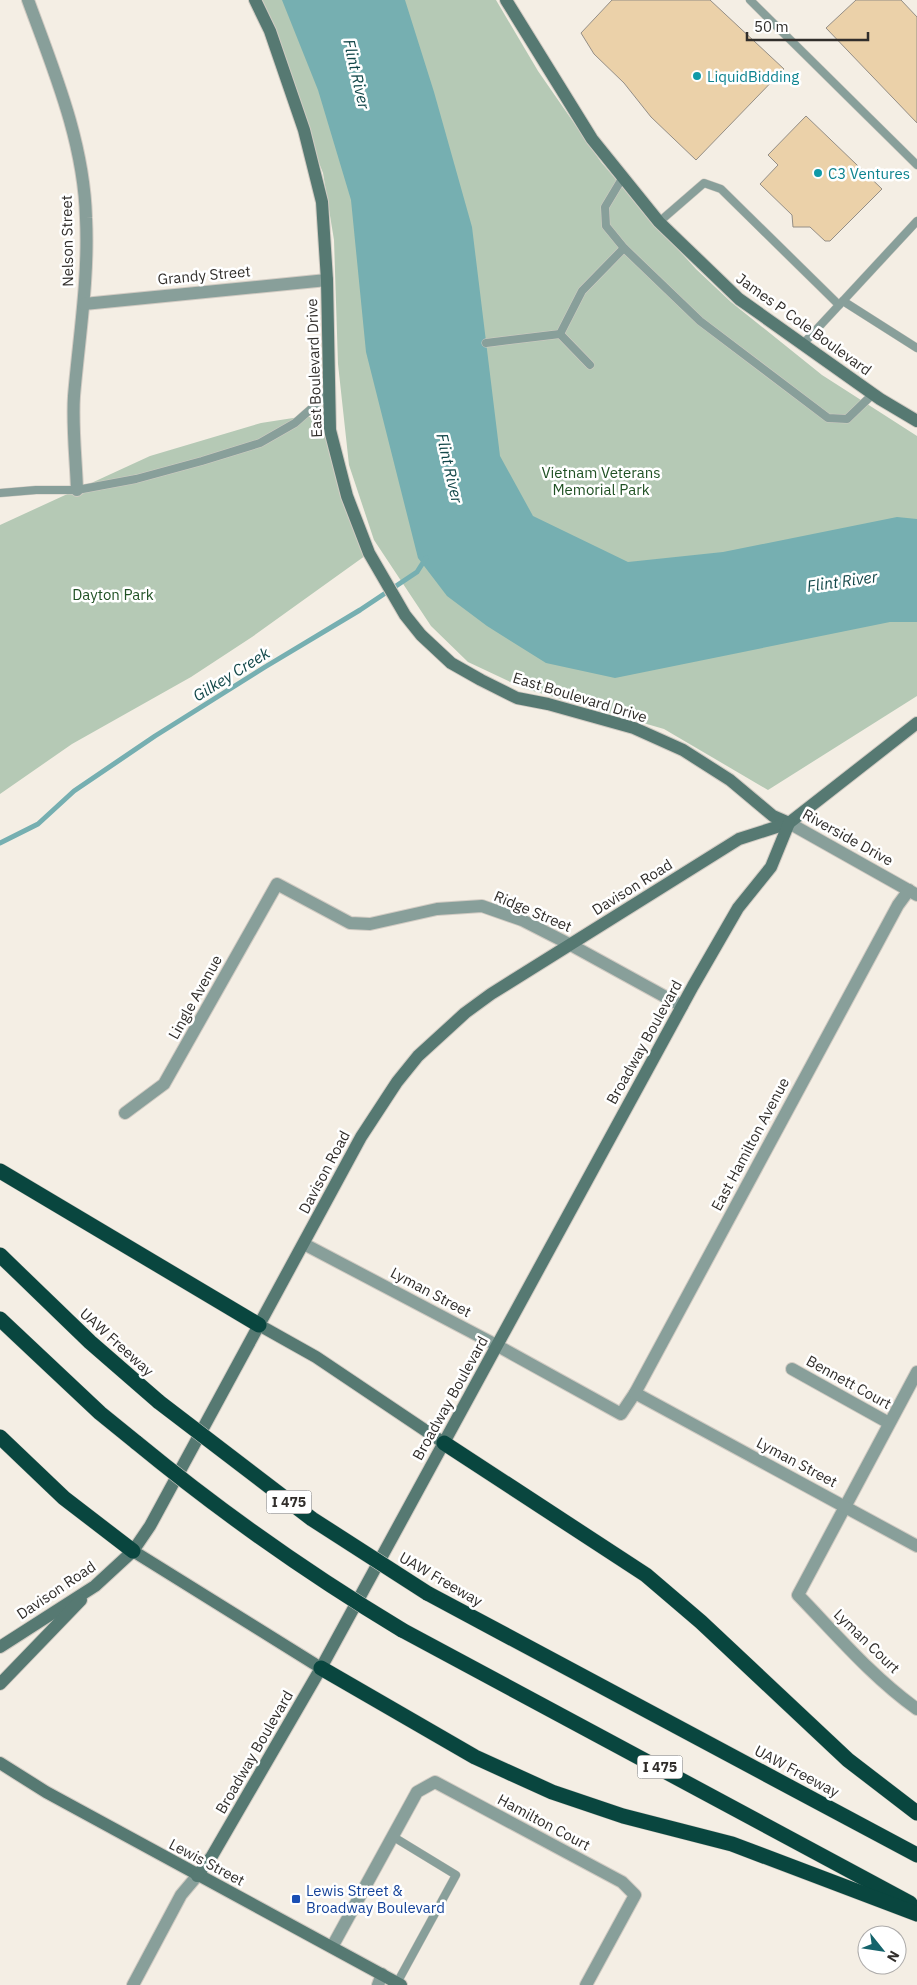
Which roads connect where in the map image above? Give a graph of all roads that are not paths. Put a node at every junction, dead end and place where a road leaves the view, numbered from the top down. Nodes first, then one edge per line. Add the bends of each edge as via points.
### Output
1 (28, 0) edge
2 (255, 0) edge
3 (506, 0) edge
4 (750, 0) edge
5 (917, 165) edge
6 (622, 177) junction
7 (917, 221) edge
8 (659, 222) junction
9 (624, 248) junction
10 (327, 280) junction
11 (841, 303) junction
12 (84, 304) junction
13 (560, 334) junction
14 (486, 342) dead end
15 (803, 344) junction
16 (917, 348) edge
17 (590, 365) dead end
18 (329, 394) junction
19 (873, 394) junction
20 (917, 421) edge
21 (76, 490) junction
22 (0, 493) edge
23 (917, 723) edge
24 (789, 823) junction
25 (277, 884) joint
26 (913, 893) edge
27 (571, 945) junction
28 (682, 1006) junction
29 (125, 1113) dead end
30 (0, 1171) edge
31 (304, 1244) junction
32 (0, 1255) edge
33 (0, 1319) edge
34 (259, 1325) junction
35 (498, 1346) junction
36 (792, 1369) dead end
37 (917, 1372) edge
38 (635, 1393) junction
39 (621, 1414) joint
40 (889, 1423) junction
41 (0, 1436) edge
42 (444, 1442) junction
43 (846, 1507) junction
44 (917, 1546) edge
45 (133, 1551) junction
46 (95, 1586) junction
47 (0, 1647) edge
48 (321, 1668) junction
49 (0, 1684) edge
50 (917, 1708) edge
51 (0, 1763) edge
52 (917, 1813) edge
53 (392, 1836) junction
54 (917, 1855) edge
55 (197, 1876) junction
56 (917, 1907) edge
57 (917, 1914) edge
58 (332, 1947) junction
59 (380, 1980) edge
60 (399, 1984) edge
61 (133, 1985) edge
62 (586, 1985) edge

1 - 12 street, Nelson Street via 68,108 79,157 86,218
2 - 10 main road, East Boulevard Drive via 270,31 304,130 322,202
3 - 6 main road, James P Cole Boulevard via 592,139
4 - 5 lane
6 - 8 main road, James P Cole Boulevard
6 - 9 lane via 604,207 606,226
7 - 11 lane
8 - 11 lane via 704,183 721,189
8 - 15 main road, James P Cole Boulevard via 739,299
9 - 13 lane via 582,291
9 - 19 lane via 700,321 828,418 847,419
10 - 12 street, Grandy Street
10 - 18 main road, East Boulevard Drive
11 - 15 lane
11 - 16 lane
12 - 21 street, Nelson Street via 74,398
13 - 14 lane
13 - 17 lane
15 - 19 main road, James P Cole Boulevard
18 - 21 lane via 295,423 260,443 136,479
18 - 24 main road, East Boulevard Drive via 330,430 347,496 369,553 405,615 450,663 517,698 634,728 683,750 730,780 773,816
19 - 20 main road, James P Cole Boulevard
21 - 22 lane
23 - 24 main road
24 - 26 street, Riverside Drive
24 - 27 main road, Davison Road via 740,839
24 - 28 main road, Broadway Boulevard via 771,867 738,908
25 - 27 street, Ridge Street via 350,923 370,924 437,909 482,906 522,920
25 - 29 street, Lingle Avenue via 164,1084
26 - 38 street, East Hamilton Avenue via 898,905
27 - 28 street, Ridge Street
27 - 31 main road, Davison Road via 464,1013 418,1056 396,1082 361,1137
28 - 35 main road, Broadway Boulevard
30 - 34 highway
31 - 34 main road, Davison Road
31 - 35 street, Lyman Street
32 - 54 highway, UAW Freeway / I 475, bridge via 90,1342 159,1402 312,1519 366,1555 427,1593
33 - 56 highway, I 475, bridge via 93,1406 194,1489 351,1599 402,1630
34 - 42 main road via 316,1357
34 - 45 main road, Davison Road via 150,1526
35 - 39 street, Lyman Street
35 - 42 main road, Broadway Boulevard
36 - 40 street, Bennett Court
37 - 40 street
38 - 39 street, East Hamilton Avenue
38 - 43 street, Lyman Street
40 - 43 street
41 - 45 highway via 64,1498
42 - 48 main road, Broadway Boulevard
42 - 52 highway via 646,1575 848,1760
43 - 44 street, Lyman Street
43 - 50 street, Lyman Court via 798,1595 850,1649
45 - 46 main road, Davison Road
45 - 48 main road
46 - 47 main road, Davison Road
46 - 49 main road
48 - 55 main road, Broadway Boulevard via 212,1856
48 - 57 highway via 475,1757 552,1792 623,1816 732,1844
51 - 55 main road, Lewis Street
53 - 58 street
53 - 60 lane via 456,1875
53 - 62 street, Hamilton Court via 417,1792 434,1782 622,1882 635,1895
55 - 58 main road, Lewis Street
55 - 61 street, Broadway Boulevard via 181,1895
58 - 59 main road, Lewis Street
59 - 60 main road, Lewis Street

